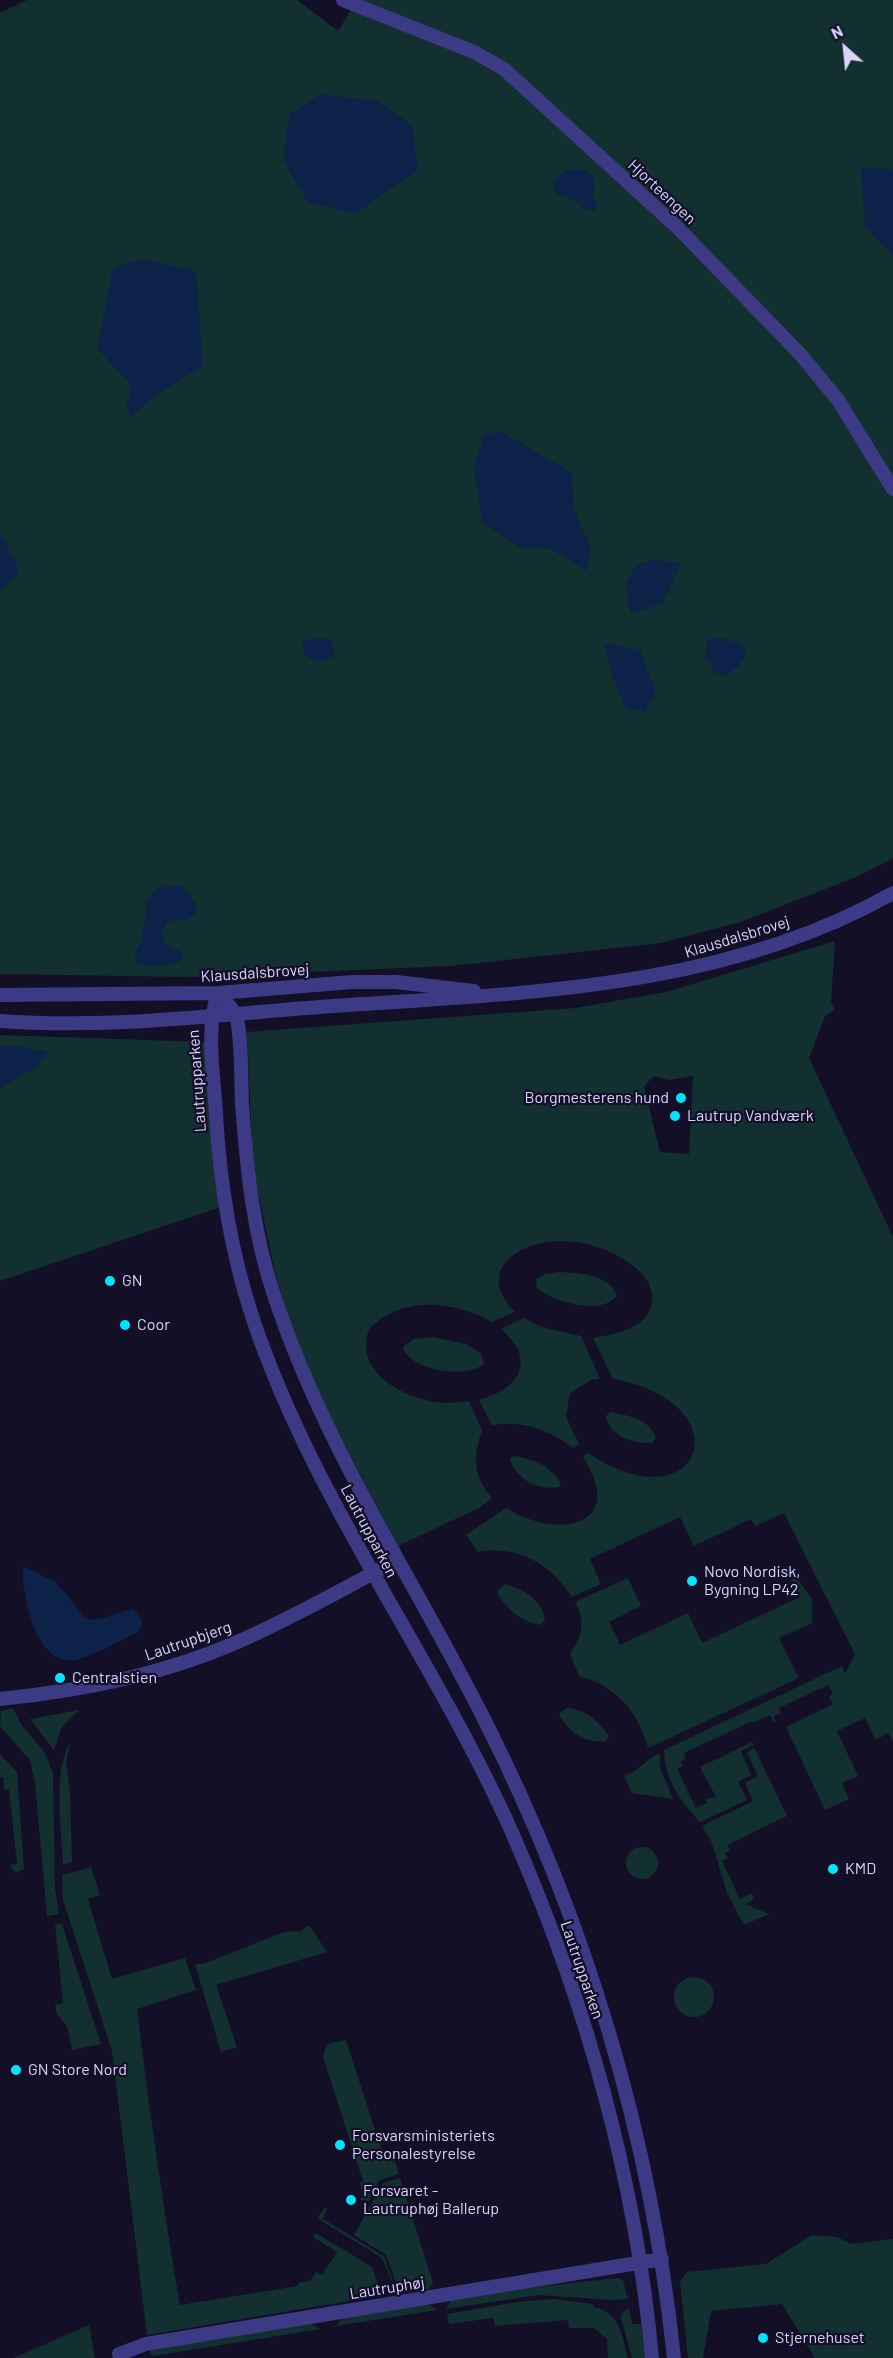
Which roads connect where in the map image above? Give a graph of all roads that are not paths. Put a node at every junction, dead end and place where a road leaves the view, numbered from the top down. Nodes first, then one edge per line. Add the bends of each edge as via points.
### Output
1 (343, 0) edge
2 (893, 489) edge
3 (893, 893) edge
4 (218, 993) junction
5 (0, 995) edge
6 (512, 995) junction
7 (236, 1014) junction
8 (210, 1017) junction
9 (0, 1021) edge
10 (398, 1560) junction
11 (373, 1573) junction
12 (0, 1699) edge
13 (662, 2259) junction
14 (639, 2264) junction
15 (119, 2354) dead end
16 (652, 2358) edge
17 (674, 2358) edge

1 - 2 street, Hjorteengen via 474,51 504,69 678,228 801,355 838,399
3 - 6 street, Klausdalsbrovej via 807,932 681,972
4 - 5 street, Klausdalsbrovej
4 - 6 street, Klausdalsbrovej via 374,982
4 - 7 street
4 - 8 street, Lautrupparken
6 - 7 street, Klausdalsbrovej
7 - 8 street, Klausdalsbrovej
7 - 10 street, Lautrupparken via 247,1173 265,1270 322,1417
8 - 9 street, Klausdalsbrovej via 114,1023
8 - 11 street, Lautrupparken via 219,1156 236,1262 269,1362 306,1446
10 - 11 street, Lautrupbjerg
10 - 13 street, Lautrupparken via 489,1728 568,1912 600,2002 622,2081
11 - 12 street, Lautrupbjerg via 234,1643 181,1663 128,1678
11 - 14 street, Lautrupparken via 495,1794 557,1946 610,2122
13 - 14 street, Lautruphøj
13 - 17 street, Lautrupparken
14 - 15 street, Lautruphøj via 146,2343
14 - 16 street, Lautrupparken

